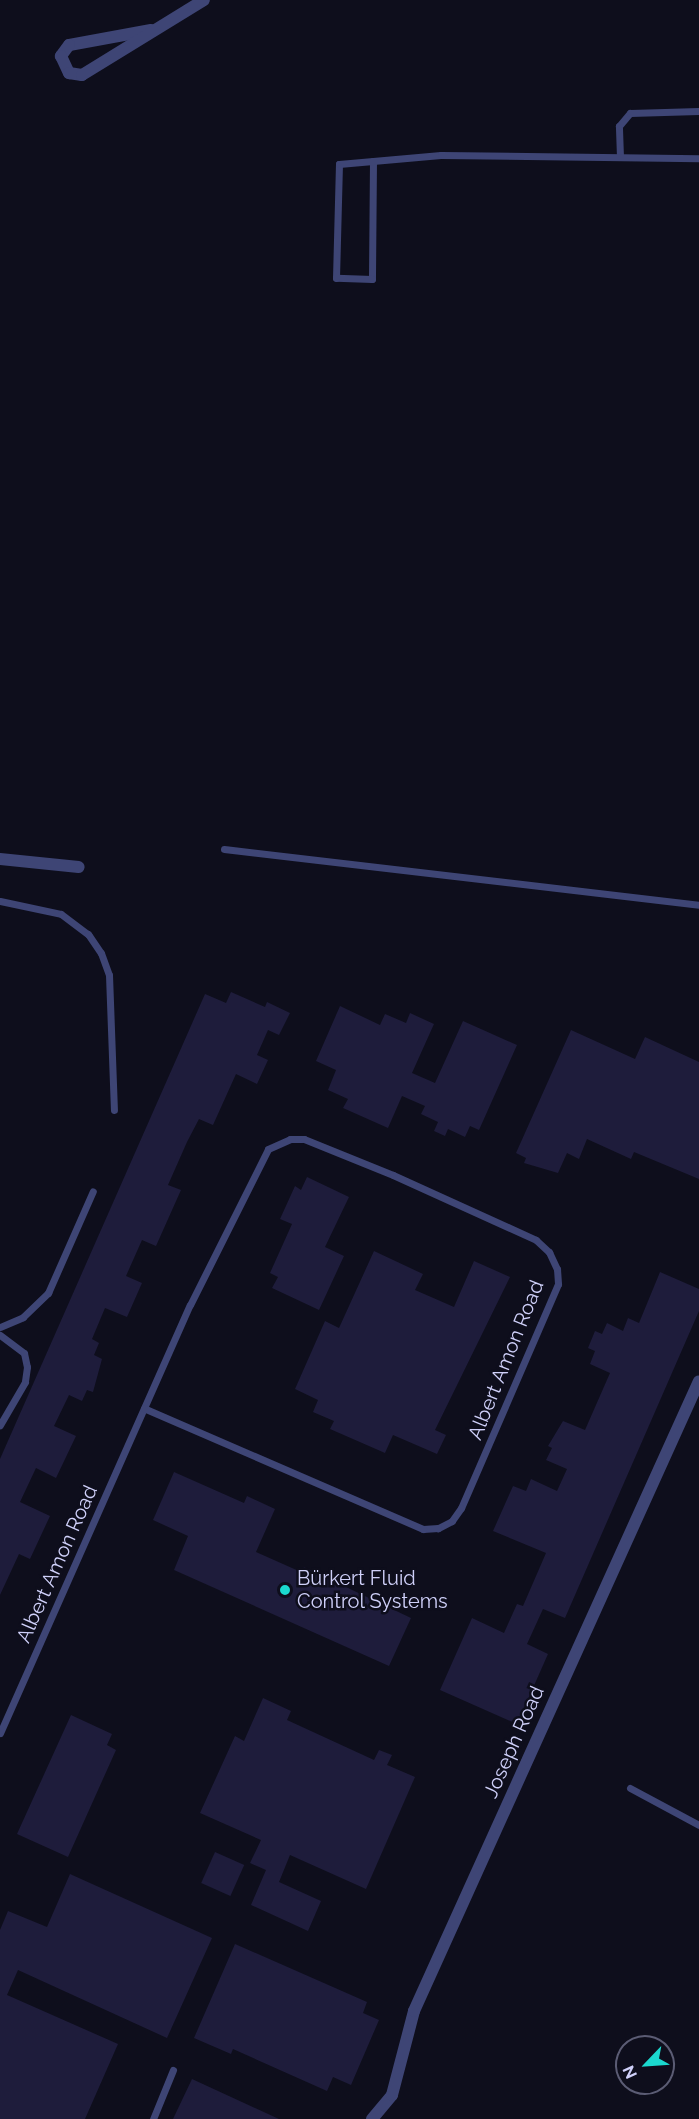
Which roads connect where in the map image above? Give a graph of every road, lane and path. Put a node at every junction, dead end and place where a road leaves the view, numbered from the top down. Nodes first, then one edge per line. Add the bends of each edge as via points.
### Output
1 (198, 1) edge
2 (151, 30) junction
3 (699, 111) edge
4 (620, 157) junction
5 (699, 158) edge
6 (373, 161) junction
7 (224, 849) dead end
8 (0, 859) edge
9 (79, 867) dead end
10 (0, 901) edge
11 (699, 905) edge
12 (114, 1110) dead end
13 (93, 1191) dead end
14 (0, 1328) edge
15 (0, 1335) edge
16 (699, 1381) edge
17 (144, 1408) junction
18 (0, 1425) edge
19 (0, 1733) edge
20 (630, 1788) dead end
21 (699, 1825) edge
22 (173, 2070) dead end
23 (153, 2119) edge
24 (372, 2119) edge

1 - 2 street
2 - 2 street via 69,45 61,56 69,73 82,75
3 - 4 lane via 630,113 619,126
4 - 5 lane
4 - 6 lane via 441,155
6 - 6 lane via 339,164 336,278 372,279
7 - 11 lane
8 - 9 street
10 - 12 lane via 61,914 88,934 101,953 109,975
13 - 14 lane via 48,1293 23,1317
15 - 18 lane via 24,1353 27,1367 25,1382
16 - 24 street, Joseph Road via 414,2011 392,2095
17 - 17 lane, Albert Amon Road via 260,1160 278,1143 304,1139 476,1211 536,1240 549,1252 557,1269 558,1284 461,1508 452,1521 438,1528 414,1526
17 - 19 lane, Albert Amon Road
20 - 21 lane
22 - 23 lane

